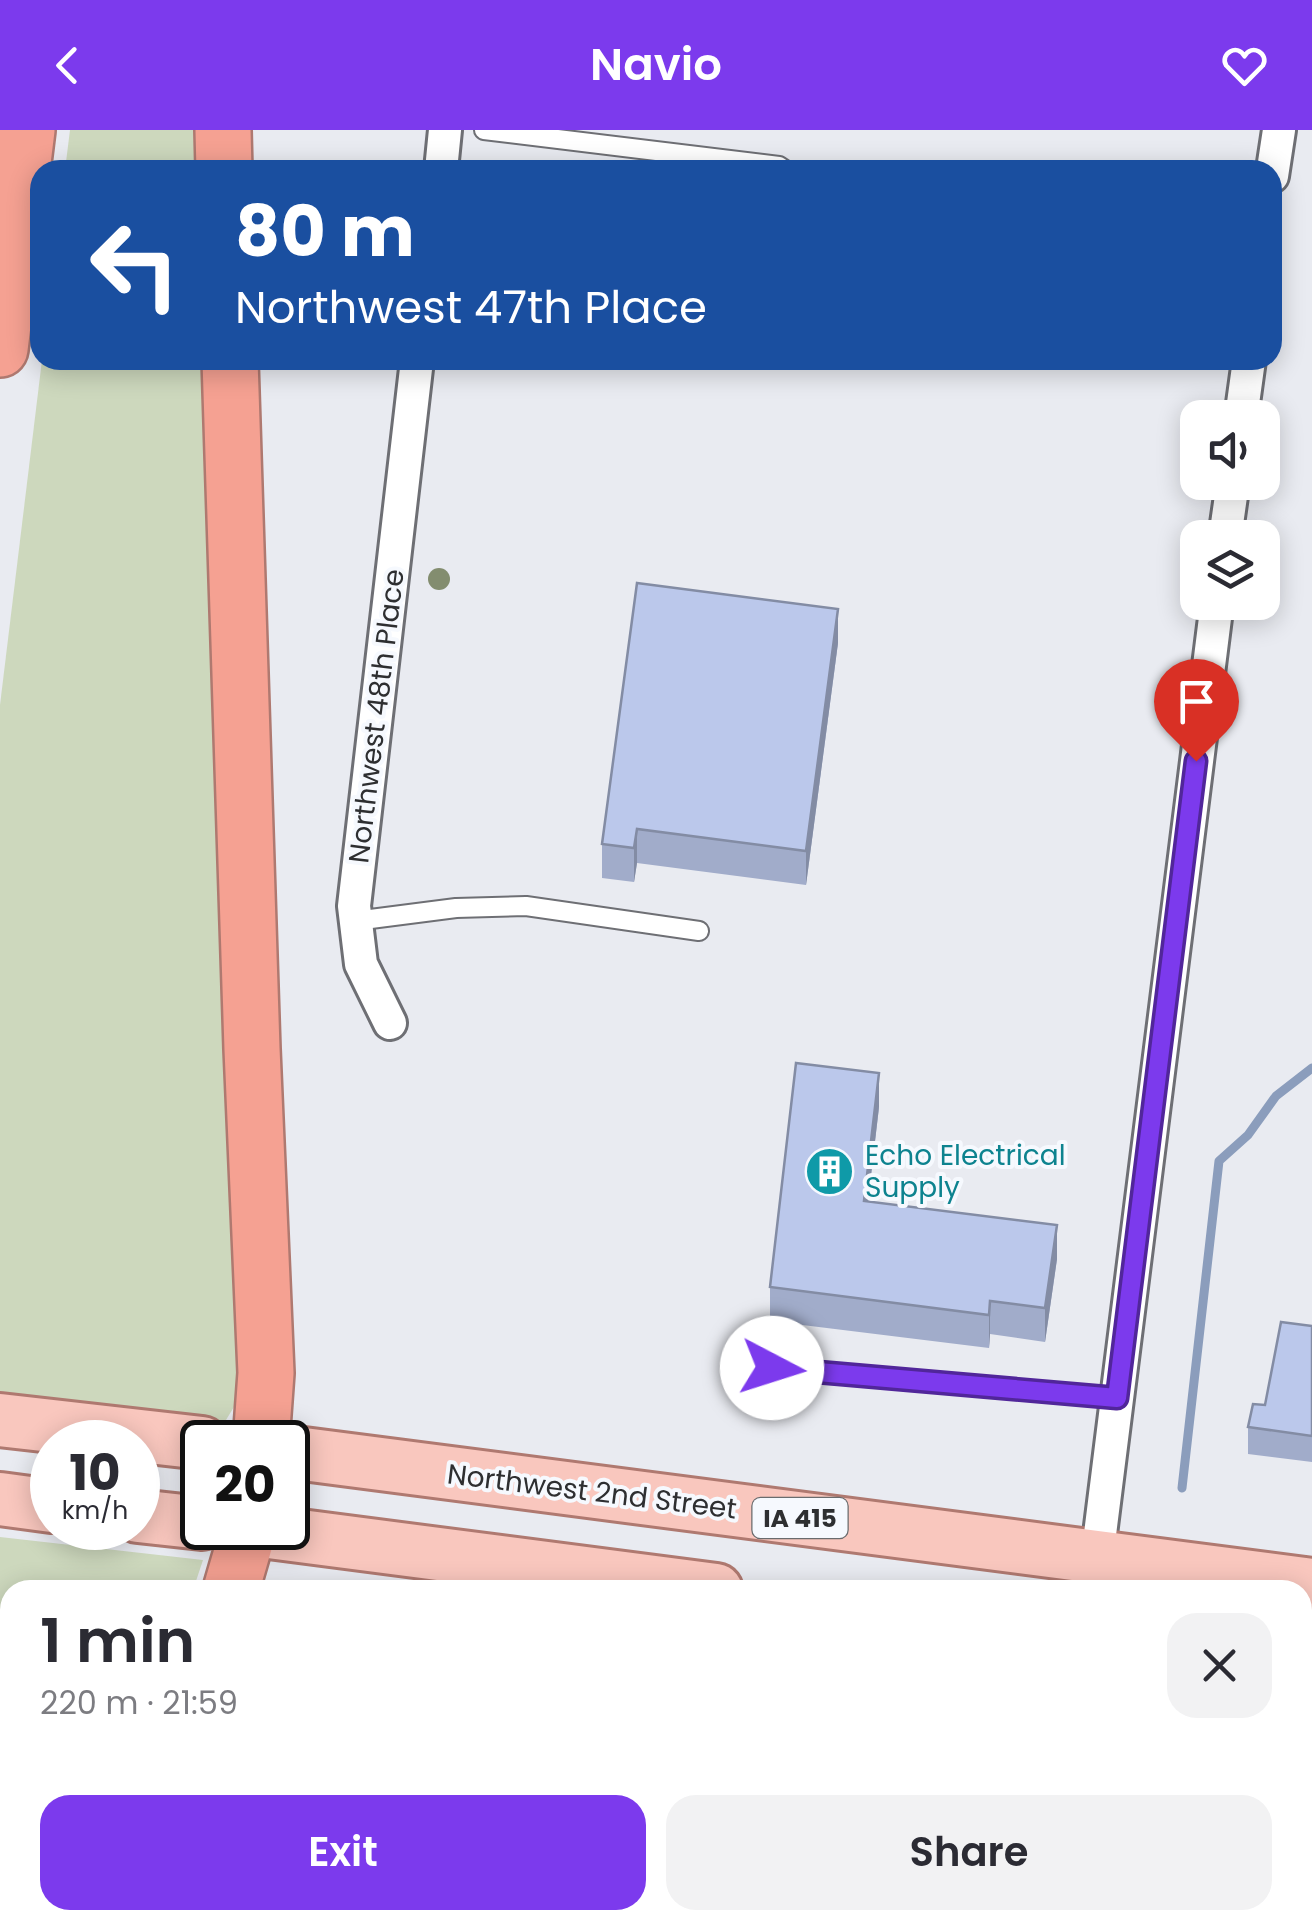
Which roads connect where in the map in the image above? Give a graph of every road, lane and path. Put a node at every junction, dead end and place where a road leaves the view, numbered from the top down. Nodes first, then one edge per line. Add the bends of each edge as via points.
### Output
1 (26, 130) edge
2 (222, 130) edge
3 (446, 130) edge
4 (484, 130) edge
5 (1278, 130) edge
6 (224, 160) edge
7 (442, 160) edge
8 (730, 160) edge
9 (1274, 160) edge
10 (0, 349) edge
11 (230, 370) edge
12 (416, 370) edge
13 (1247, 370) edge
14 (1243, 400) edge
15 (1215, 620) edge
16 (356, 921) junction
17 (699, 930) dead end
18 (390, 1024) dead end
19 (772, 1368) dead end
20 (1117, 1398) junction
21 (0, 1420) edge
22 (263, 1420) edge
23 (180, 1440) edge
24 (310, 1455) edge
25 (0, 1500) edge
26 (30, 1503) edge
27 (310, 1536) edge
28 (243, 1550) edge
29 (1095, 1573) edge
30 (235, 1580) edge
31 (641, 1580) edge
32 (1222, 1580) edge

1 - 10 highway
2 - 6 highway
3 - 7 street
4 - 8 lane
5 - 9 street
11 - 22 highway
12 - 16 street, Northwest 48th Place
13 - 14 street
15 - 20 street
16 - 17 lane via 526,906
16 - 18 street, Northwest 48th Place via 361,964
19 - 20 lane
20 - 29 street
21 - 23 main road
24 - 29 main road, Northwest 2nd Street / IA 415
25 - 26 main road
27 - 31 main road
28 - 30 highway
29 - 32 main road, Northwest 2nd Street / IA 415

